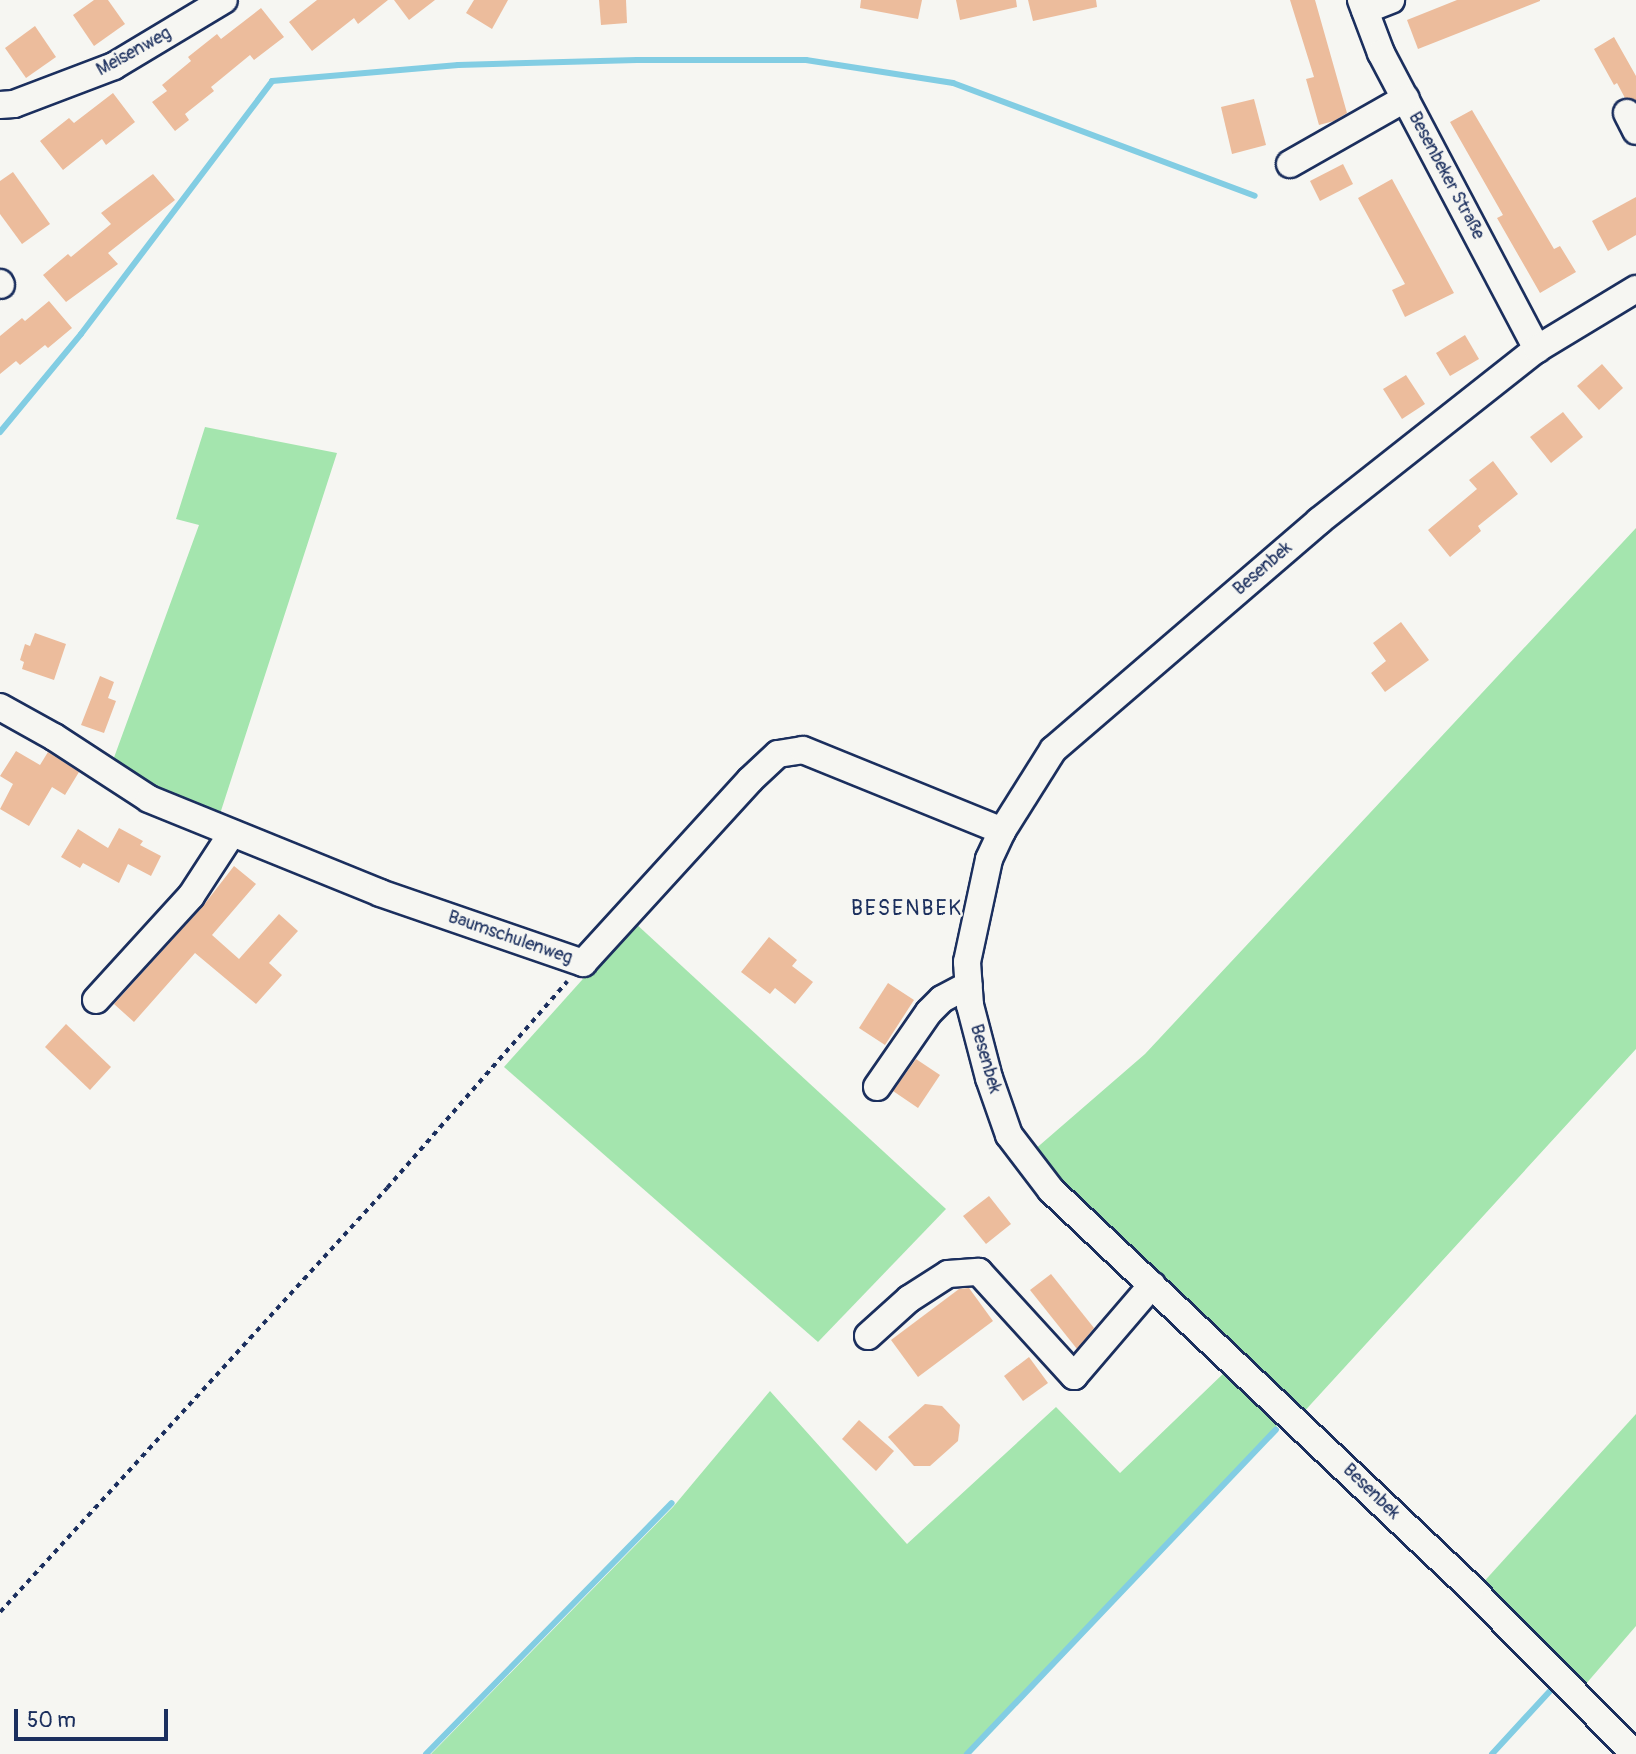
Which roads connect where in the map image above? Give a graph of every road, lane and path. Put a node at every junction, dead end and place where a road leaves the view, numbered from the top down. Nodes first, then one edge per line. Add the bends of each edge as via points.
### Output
1 (224, 0) edge
2 (1391, 0) edge
3 (1363, 5) edge
4 (1406, 98) junction
5 (0, 105) edge
6 (1290, 164) dead end
7 (1636, 289) edge
8 (1537, 349) junction
9 (0, 707) edge
10 (1002, 831) junction
11 (232, 833) junction
12 (583, 963) junction
13 (968, 985) junction
14 (96, 1000) dead end
15 (877, 1087) dead end
16 (1152, 1285) junction
17 (868, 1336) dead end
18 (0, 1612) edge
19 (1635, 1754) edge

1 - 5 street, Meisenweg via 114,66 14,104
2 - 3 street
3 - 4 street, Besenbeker Straße via 1381,53
4 - 6 street
4 - 8 street, Besenbeker Straße
7 - 8 street, Besenbek
8 - 10 street, Besenbek via 1319,521 1053,750
9 - 11 street, Baumschulenweg via 149,799
10 - 12 street, Baumschulenweg via 803,750 778,754
10 - 13 street, Besenbek via 989,859 973,923
11 - 12 street, Baumschulenweg via 380,892
11 - 14 street via 191,896
12 - 18 path via 387,1188
13 - 15 street via 929,1012
13 - 16 street, Besenbek via 989,1078 1009,1135 1051,1190
16 - 17 street via 1074,1376 979,1272 948,1274 909,1299
16 - 19 street, Besenbek via 1471,1588

